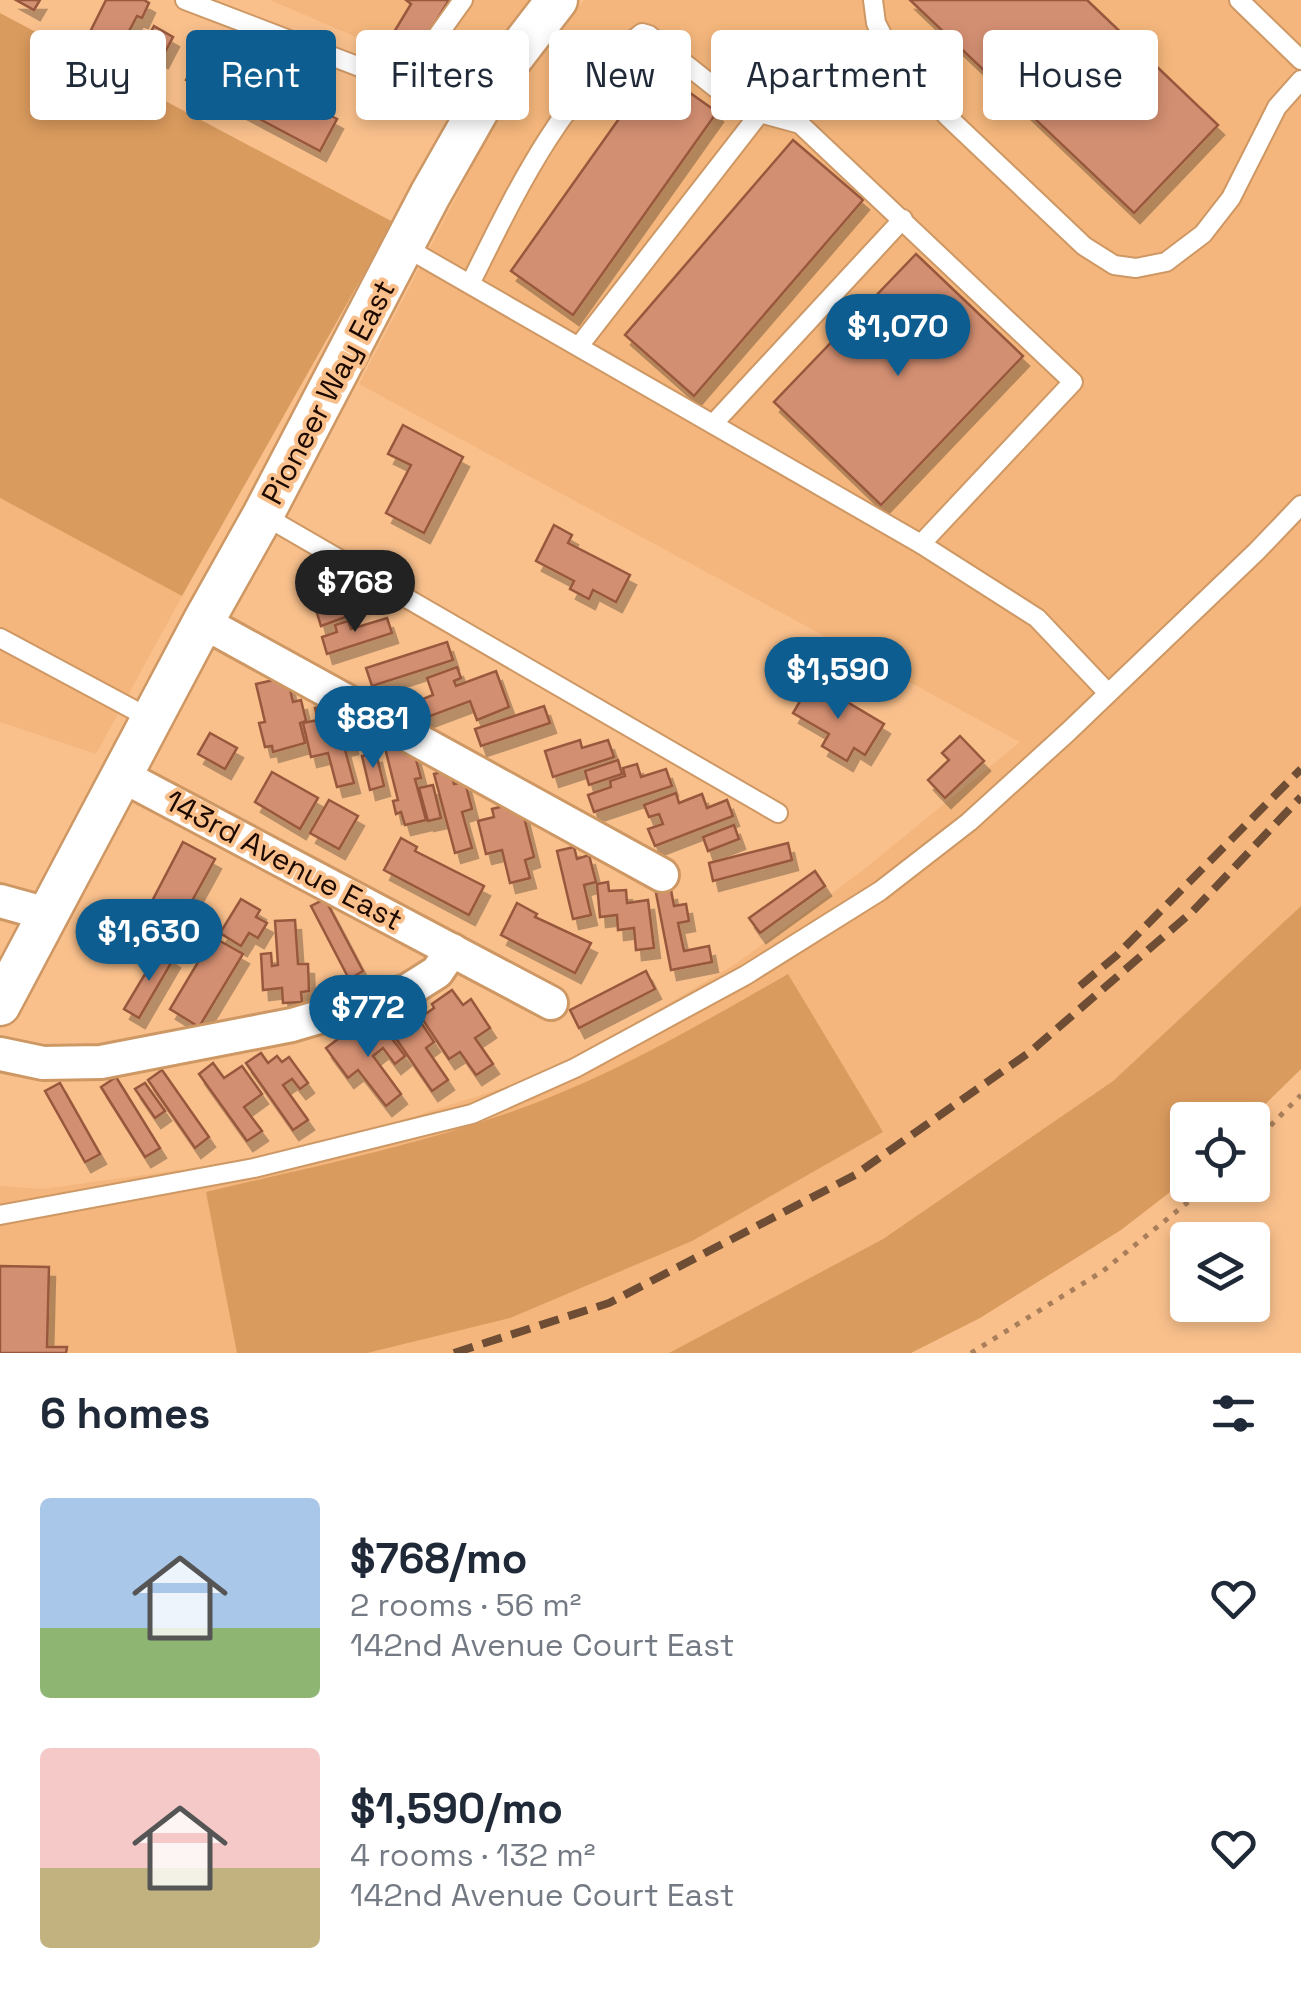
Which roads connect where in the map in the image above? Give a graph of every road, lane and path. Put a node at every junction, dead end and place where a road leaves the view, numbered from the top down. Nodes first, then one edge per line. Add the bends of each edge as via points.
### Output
1 (185, 0) edge
2 (463, 0) edge
3 (557, 0) edge
4 (873, 0) edge
5 (1238, 0) edge
6 (442, 30) edge
7 (529, 35) edge
8 (1301, 60) edge
9 (356, 66) edge
10 (1301, 80) edge
11 (711, 85) edge
12 (472, 120) edge
13 (755, 120) edge
14 (784, 120) edge
15 (903, 219) junction
16 (406, 246) junction
17 (470, 284) junction
18 (579, 346) junction
19 (713, 424) junction
20 (1301, 505) edge
21 (263, 516) junction
22 (921, 544) junction
23 (203, 622) junction
24 (0, 638) edge
25 (1108, 693) junction
26 (151, 719) junction
27 (122, 775) junction
28 (778, 813) dead end
29 (662, 875) dead end
30 (0, 901) edge
31 (47, 914) junction
32 (452, 950) junction
33 (551, 1003) dead end
34 (0, 1005) edge
35 (0, 1054) edge
36 (1301, 1095) edge
37 (1270, 1126) edge
38 (1187, 1202) edge
39 (0, 1215) edge
40 (971, 1353) edge

1 - 9 lane
2 - 6 lane
3 - 7 street, Pioneer Way East
4 - 10 lane via 891,52 948,117 1084,246 1114,265 1166,262 1203,234 1231,198 1277,108
5 - 8 lane
11 - 17 lane via 649,34 618,51 554,129
12 - 16 street, Pioneer Way East
13 - 18 lane
14 - 15 lane via 800,124
15 - 19 lane
15 - 22 lane via 1073,382
16 - 17 lane
16 - 21 street, Pioneer Way East
17 - 18 lane
18 - 19 lane
19 - 22 lane
20 - 25 lane
21 - 23 street, Pioneer Way East
21 - 28 lane
22 - 25 lane via 1036,618
23 - 26 street, Pioneer Way East
23 - 29 street
24 - 26 lane
25 - 39 lane via 969,822 880,891 575,1068 472,1114 254,1168
26 - 27 street, Pioneer Way East
27 - 31 street, Pioneer Way East
27 - 32 street, 143rd Avenue East
30 - 31 street
31 - 34 street, Pioneer Way East
32 - 33 street, 143rd Avenue East
32 - 35 street via 436,972 407,990 260,1032 101,1062 43,1064
36 - 37 path
38 - 40 path via 1103,1270

